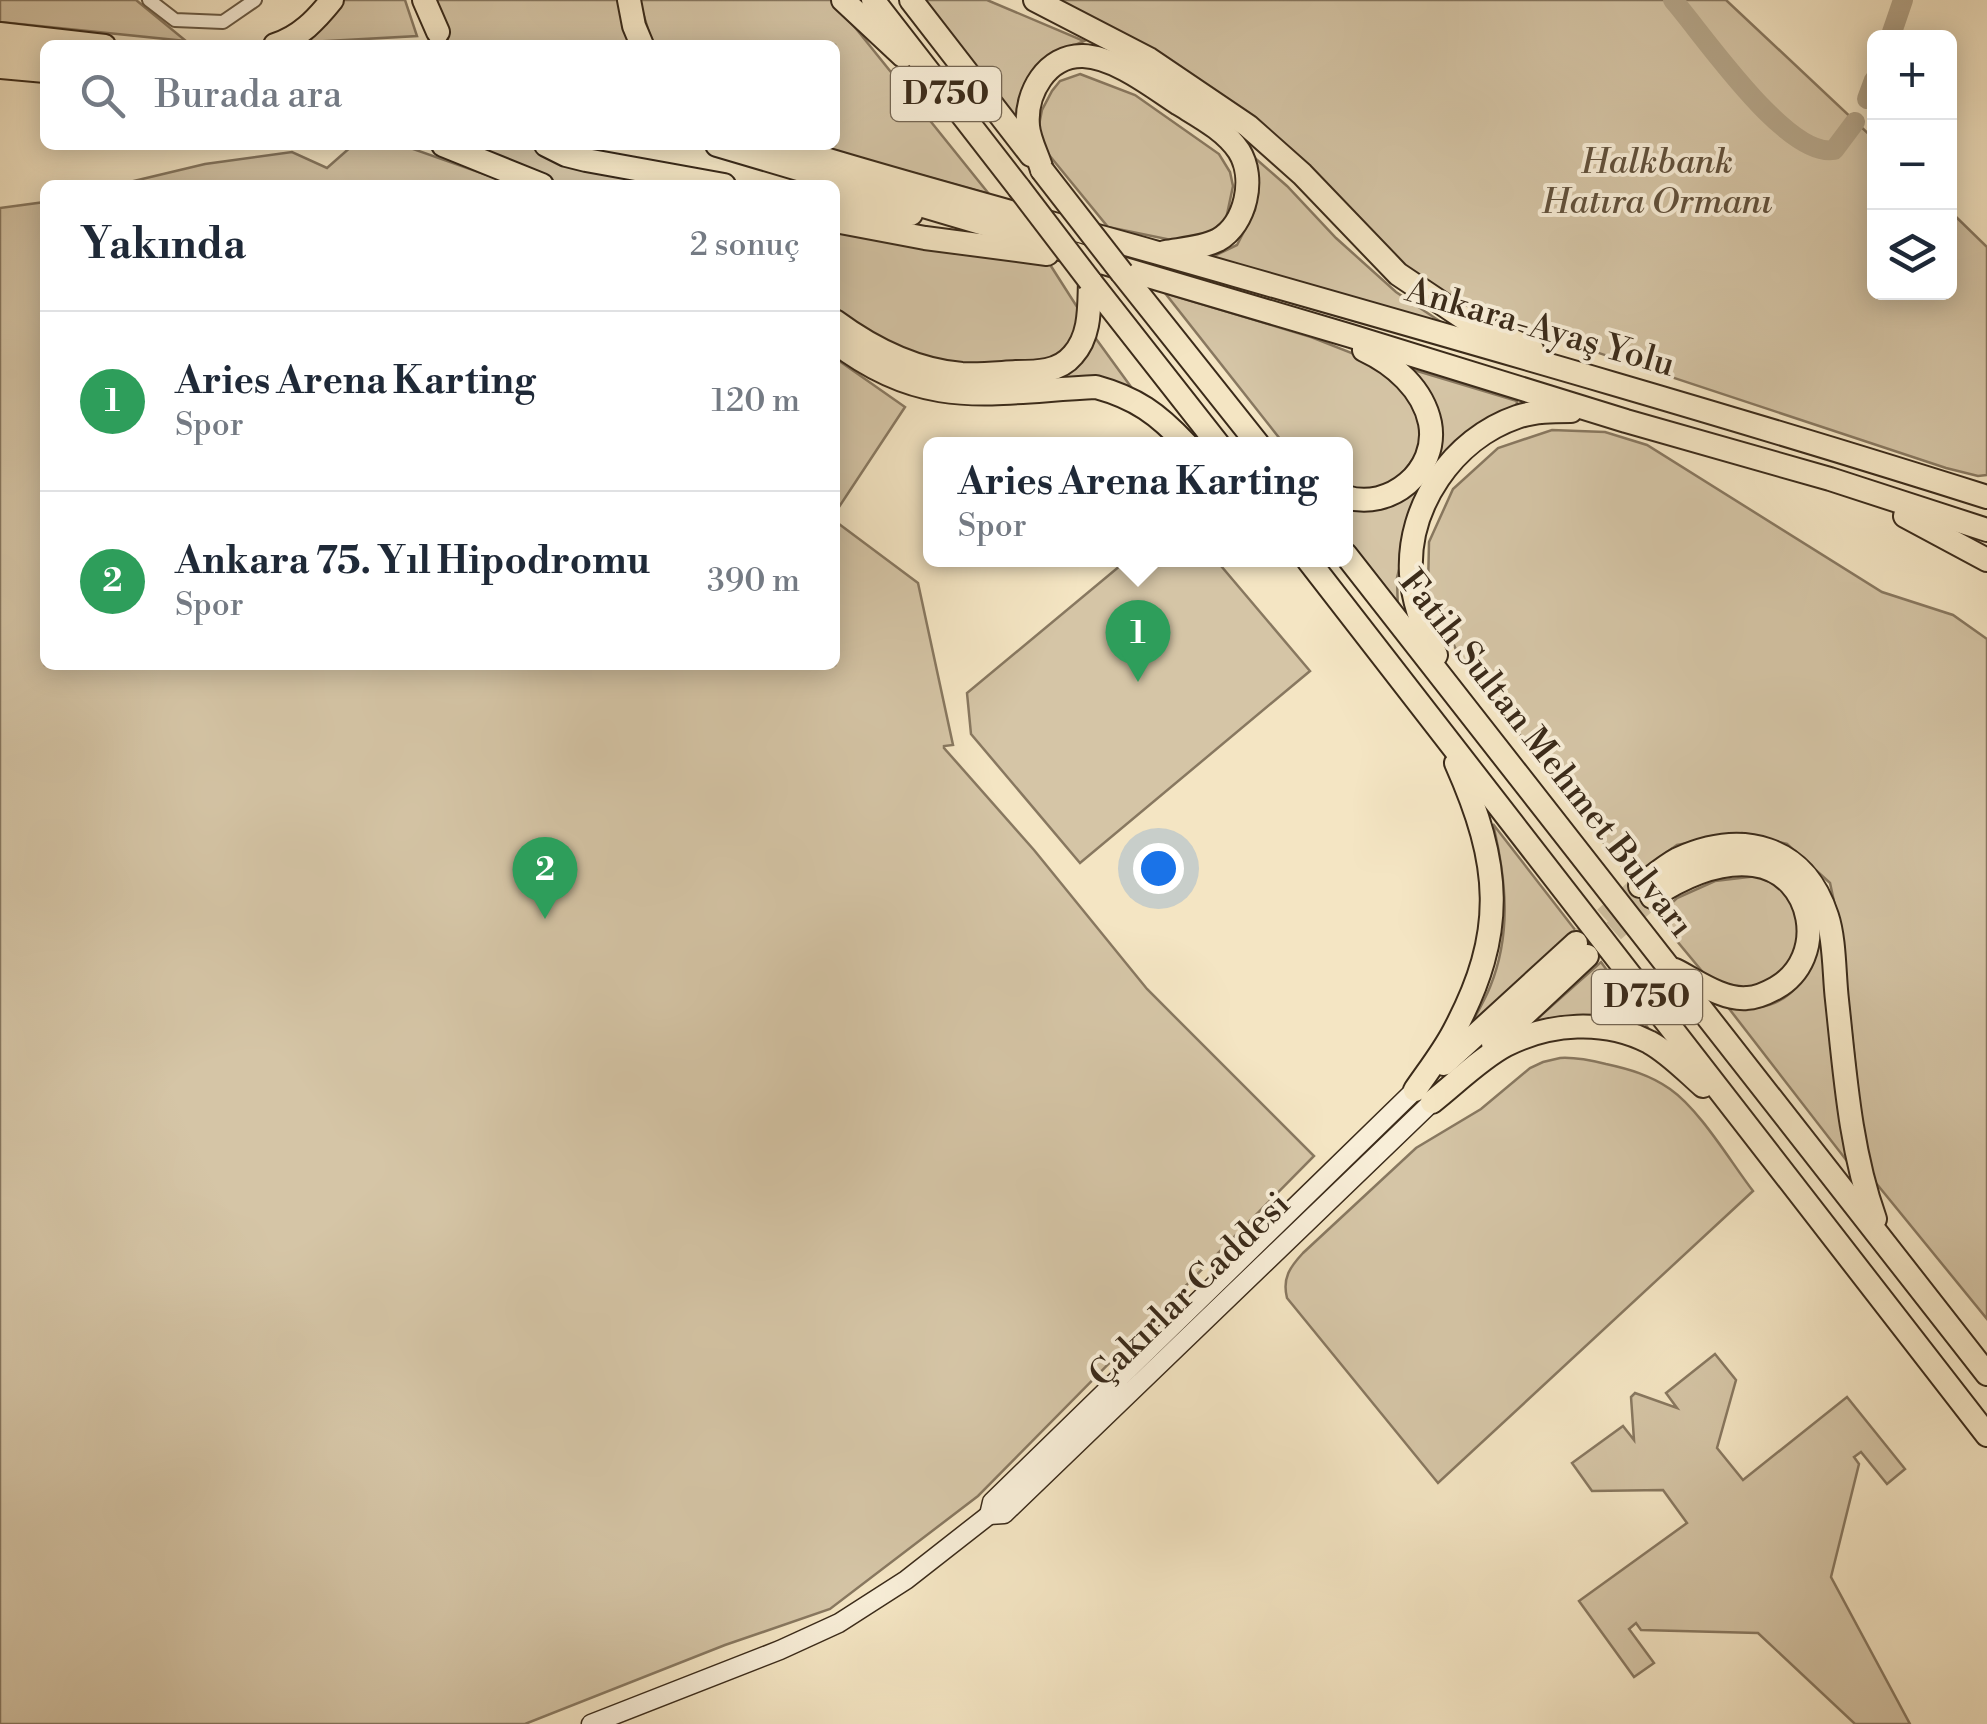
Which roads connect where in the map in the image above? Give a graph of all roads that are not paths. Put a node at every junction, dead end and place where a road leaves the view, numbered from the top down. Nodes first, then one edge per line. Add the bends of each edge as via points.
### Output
1 (149, 0) edge
2 (255, 0) edge
3 (332, 0) edge
4 (424, 0) edge
5 (628, 0) edge
6 (844, 0) edge
7 (873, 0) edge
8 (910, 0) edge
9 (1035, 0) edge
10 (438, 32) dead end
11 (0, 33) edge
12 (61, 40) edge
13 (289, 40) edge
14 (640, 40) edge
15 (0, 51) edge
16 (40, 54) edge
17 (0, 68) edge
18 (40, 72) edge
19 (0, 81) edge
20 (40, 84) edge
21 (946, 94) junction
22 (455, 150) edge
23 (556, 150) edge
24 (734, 150) edge
25 (795, 150) edge
26 (810, 150) edge
27 (854, 169) junction
28 (1042, 170) junction
29 (530, 180) edge
30 (696, 180) edge
31 (835, 180) edge
32 (840, 181) edge
33 (840, 204) edge
34 (840, 222) edge
35 (991, 226) junction
36 (1156, 253) junction
37 (1092, 270) junction
38 (840, 325) edge
39 (840, 346) edge
40 (1666, 401) junction
41 (1626, 422) junction
42 (1179, 437) edge
43 (1213, 437) edge
44 (1252, 437) edge
45 (1830, 479) junction
46 (1987, 482) edge
47 (1945, 484) junction
48 (1987, 497) edge
49 (1353, 499) edge
50 (1987, 530) edge
51 (1987, 560) edge
52 (1353, 564) edge
53 (1294, 567) edge
54 (1313, 567) edge
55 (1369, 638) junction
56 (1458, 698) junction
57 (1440, 728) junction
58 (1582, 949) tunnel mouth
59 (1666, 965) junction
60 (1424, 1096) junction
61 (1744, 1122) junction
62 (1348, 1155) junction
63 (1362, 1169) junction
64 (1883, 1241) junction
65 (1987, 1374) edge
66 (1987, 1435) edge
67 (989, 1516) junction
68 (591, 1724) edge

1 - 2 street via 175,20 224,22
3 - 13 highway
4 - 10 highway
5 - 14 highway
6 - 21 highway
7 - 21 highway, D750
8 - 28 highway, D750
9 - 40 highway via 1149,59 1248,126 1398,274 1468,321
11 - 12 main road
15 - 16 main road
17 - 18 main road
19 - 20 main road
21 - 37 highway, D750, bridge
22 - 29 highway
23 - 30 highway
24 - 31 highway
25 - 27 highway
26 - 27 highway
27 - 36 highway, Ankara-Ayaş Yolu
28 - 36 highway via 1028,127 1030,101 1048,69 1066,58 1111,64 1216,127 1240,153 1247,198 1232,229 1218,240
28 - 44 highway, D750, bridge
32 - 35 highway
33 - 35 highway
34 - 37 highway
35 - 37 highway
36 - 40 highway, Ankara-Ayaş Yolu
37 - 38 highway via 1082,343 1062,366 1045,370 944,372 890,356
37 - 41 highway, Ankara-Ayaş Yolu via 1352,336
37 - 43 highway, D750
37 - 49 highway via 1358,347 1395,367 1430,424 1428,454 1400,490
39 - 42 highway via 887,376 943,391 984,395 1096,387 1134,399
40 - 47 highway, Ankara-Ayaş Yolu
41 - 45 highway, Ankara-Ayaş Yolu
41 - 56 highway via 1570,411 1519,416 1470,444 1432,487 1413,543 1414,602
45 - 50 highway, Ankara-Ayaş Yolu
45 - 51 highway
46 - 47 highway
47 - 48 highway, Ankara-Ayaş Yolu
52 - 56 highway, Fatih Sultan Mehmet Bulvarı / D750
53 - 55 highway
54 - 55 highway, Fatih Sultan Mehmet Bulvarı / D750
55 - 57 highway, Fatih Sultan Mehmet Bulvarı / D750
56 - 59 highway, Fatih Sultan Mehmet Bulvarı / D750
57 - 60 highway via 1482,828 1494,900 1482,967
57 - 61 highway, Fatih Sultan Mehmet Bulvarı / D750
58 - 60 highway
59 - 64 highway, Fatih Sultan Mehmet Bulvarı / D750
59 - 64 highway via 1726,996 1746,998 1784,983 1808,946 1802,902 1773,870 1732,865 1646,891 1676,860 1760,846 1808,878 1828,919 1853,1140
60 - 61 highway via 1526,1036 1599,1028 1648,1042
60 - 62 main road, Çakırlar Caddesi
60 - 63 main road, Çakırlar Caddesi
61 - 66 highway, Fatih Sultan Mehmet Bulvarı / D750
62 - 63 main road
62 - 67 main road, Çakırlar Caddesi via 992,1502
63 - 67 main road, Çakırlar Caddesi via 1004,1514
64 - 65 highway, Fatih Sultan Mehmet Bulvarı / D750
67 - 68 main road, Çakırlar Caddesi via 839,1623

